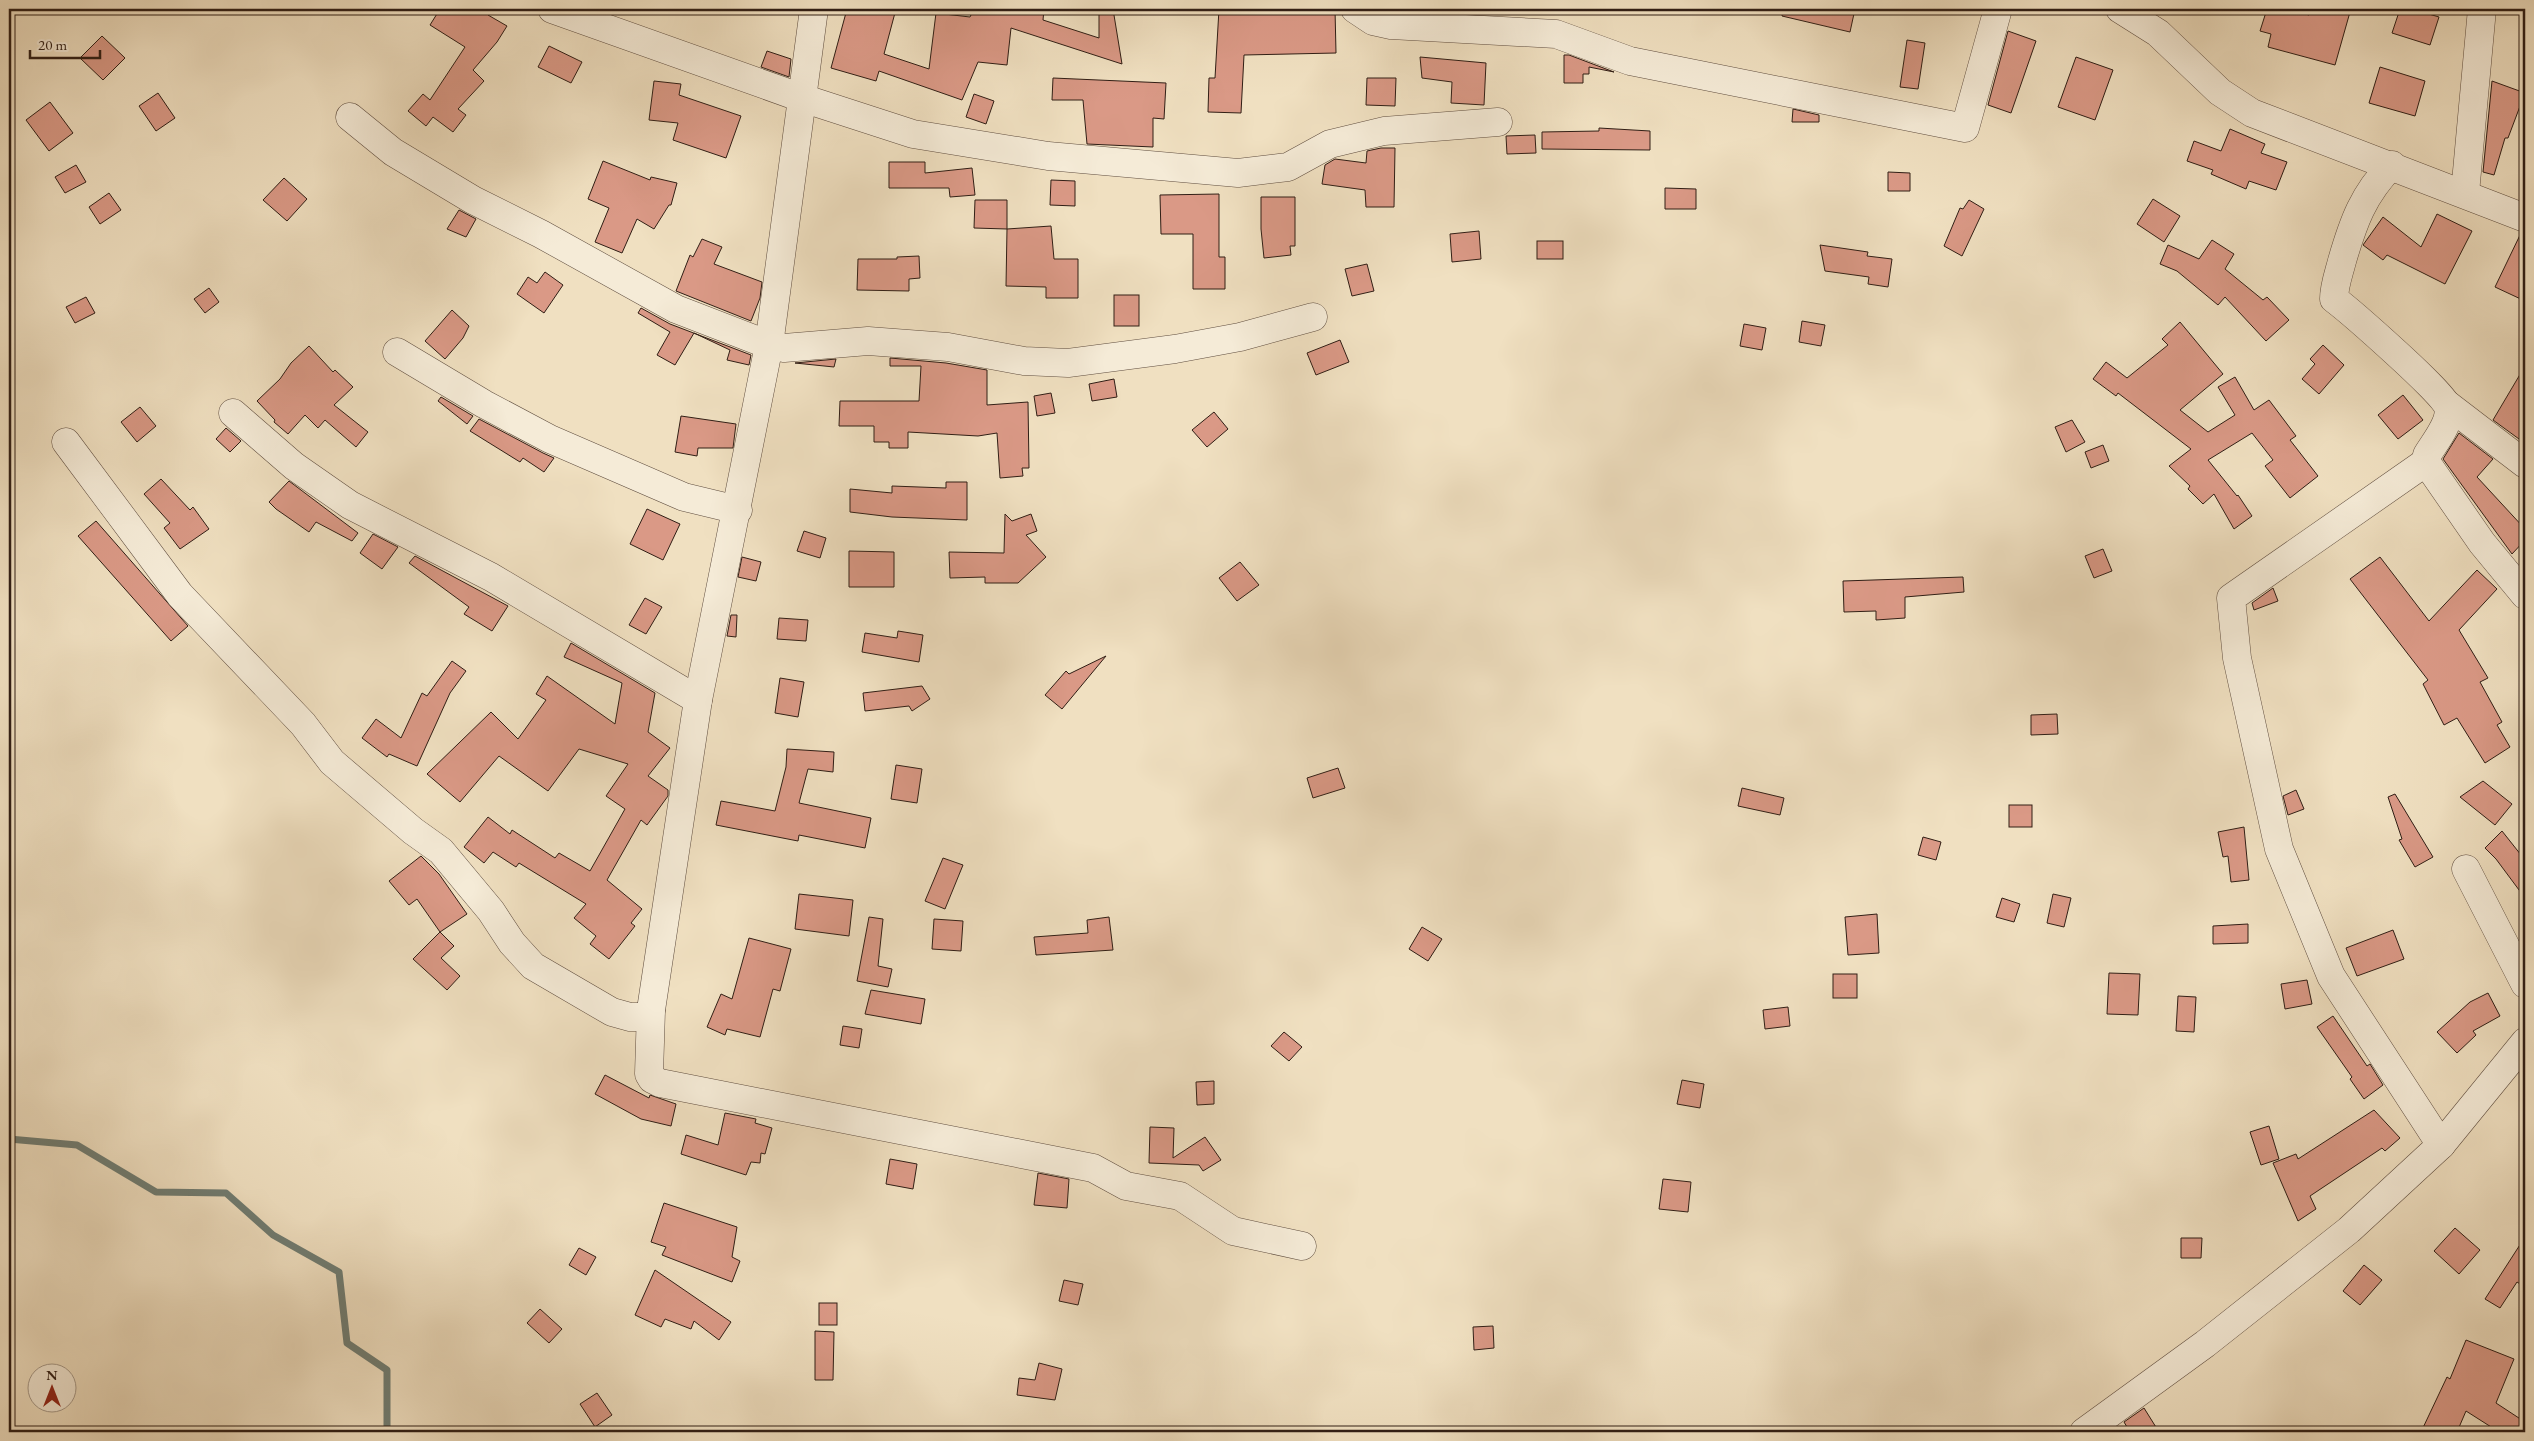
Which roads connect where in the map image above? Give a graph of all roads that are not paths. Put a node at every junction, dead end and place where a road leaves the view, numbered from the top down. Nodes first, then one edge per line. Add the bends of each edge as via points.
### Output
1 (552, 9) edge
2 (814, 9) edge
3 (1355, 9) edge
4 (1998, 9) edge
5 (2120, 9) edge
6 (2482, 9) edge
7 (802, 98) junction
8 (350, 117) dead end
9 (1498, 122) dead end
10 (2392, 165) junction
11 (2465, 194) junction
12 (2525, 218) edge
13 (1313, 317) dead end
14 (769, 345) junction
15 (397, 352) dead end
16 (2448, 405) junction
17 (233, 413) dead end
18 (66, 442) dead end
19 (2426, 462) junction
20 (2525, 464) edge
21 (738, 510) junction
22 (2525, 595) edge
23 (698, 700) junction
24 (2466, 869) dead end
25 (2525, 984) edge
26 (650, 1010) junction
27 (2525, 1042) edge
28 (2441, 1145) junction
29 (1302, 1246) dead end
30 (2084, 1432) edge

1 - 7 street
2 - 7 street
3 - 4 street via 1373,21 1391,25 1556,34 1630,61 1965,128
5 - 10 street via 2158,33 2220,92 2252,113
6 - 11 street
7 - 9 street via 913,134 1048,156 1238,173 1288,167 1330,144 1384,131
7 - 14 street
8 - 14 street via 392,152 473,200 676,309
10 - 11 street
10 - 16 street via 2367,195 2354,220 2334,299 2412,368
11 - 12 street
13 - 14 street via 1175,349 1068,363 1024,360 948,347 868,341 784,348
14 - 21 street
15 - 21 street via 550,439 684,497
16 - 19 street via 2449,414
16 - 20 street
17 - 23 street via 294,466 350,505 491,577
18 - 26 street via 180,595 302,724 332,762 441,851 533,966 612,1012 630,1018 643,1017
19 - 22 street via 2482,542
19 - 28 street via 2231,598 2237,658 2279,848 2331,976
21 - 23 street
23 - 26 street
24 - 25 street
26 - 29 street via 648,1070 652,1080 660,1083 1093,1168 1126,1186 1180,1196 1233,1231
27 - 28 street
28 - 30 street via 2341,1236 2205,1344

